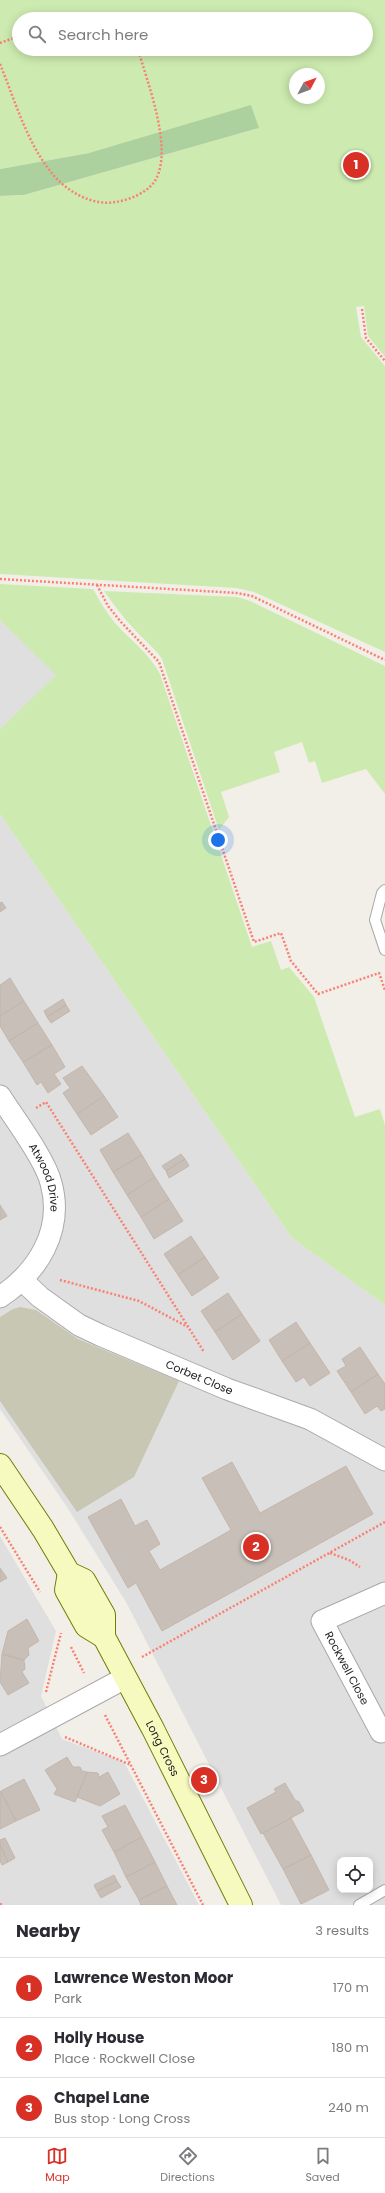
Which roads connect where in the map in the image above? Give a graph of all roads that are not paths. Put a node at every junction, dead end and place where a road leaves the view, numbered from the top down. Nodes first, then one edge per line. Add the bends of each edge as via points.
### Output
1 (385, 890) edge
2 (385, 950) edge
3 (0, 1096) edge
4 (26, 1277) junction
5 (0, 1297) edge
6 (385, 1460) edge
7 (0, 1465) edge
8 (385, 1593) edge
9 (123, 1673) junction
10 (381, 1732) dead end
11 (0, 1745) edge
12 (385, 1890) edge
13 (241, 1905) edge
14 (359, 1905) edge

1 - 2 lane via 375,920
3 - 4 street, Atwood Drive via 51,1182 51,1232 40,1259
4 - 5 street, Atwood Drive
4 - 6 street, Corbet Close via 40,1297 79,1325 100,1336 227,1389 310,1419
7 - 9 street, Long Cross via 43,1529 68,1573 66,1590 86,1626 104,1637
8 - 10 street, Rockwell Close via 322,1621
9 - 11 street
9 - 13 street, Long Cross
12 - 14 lane

